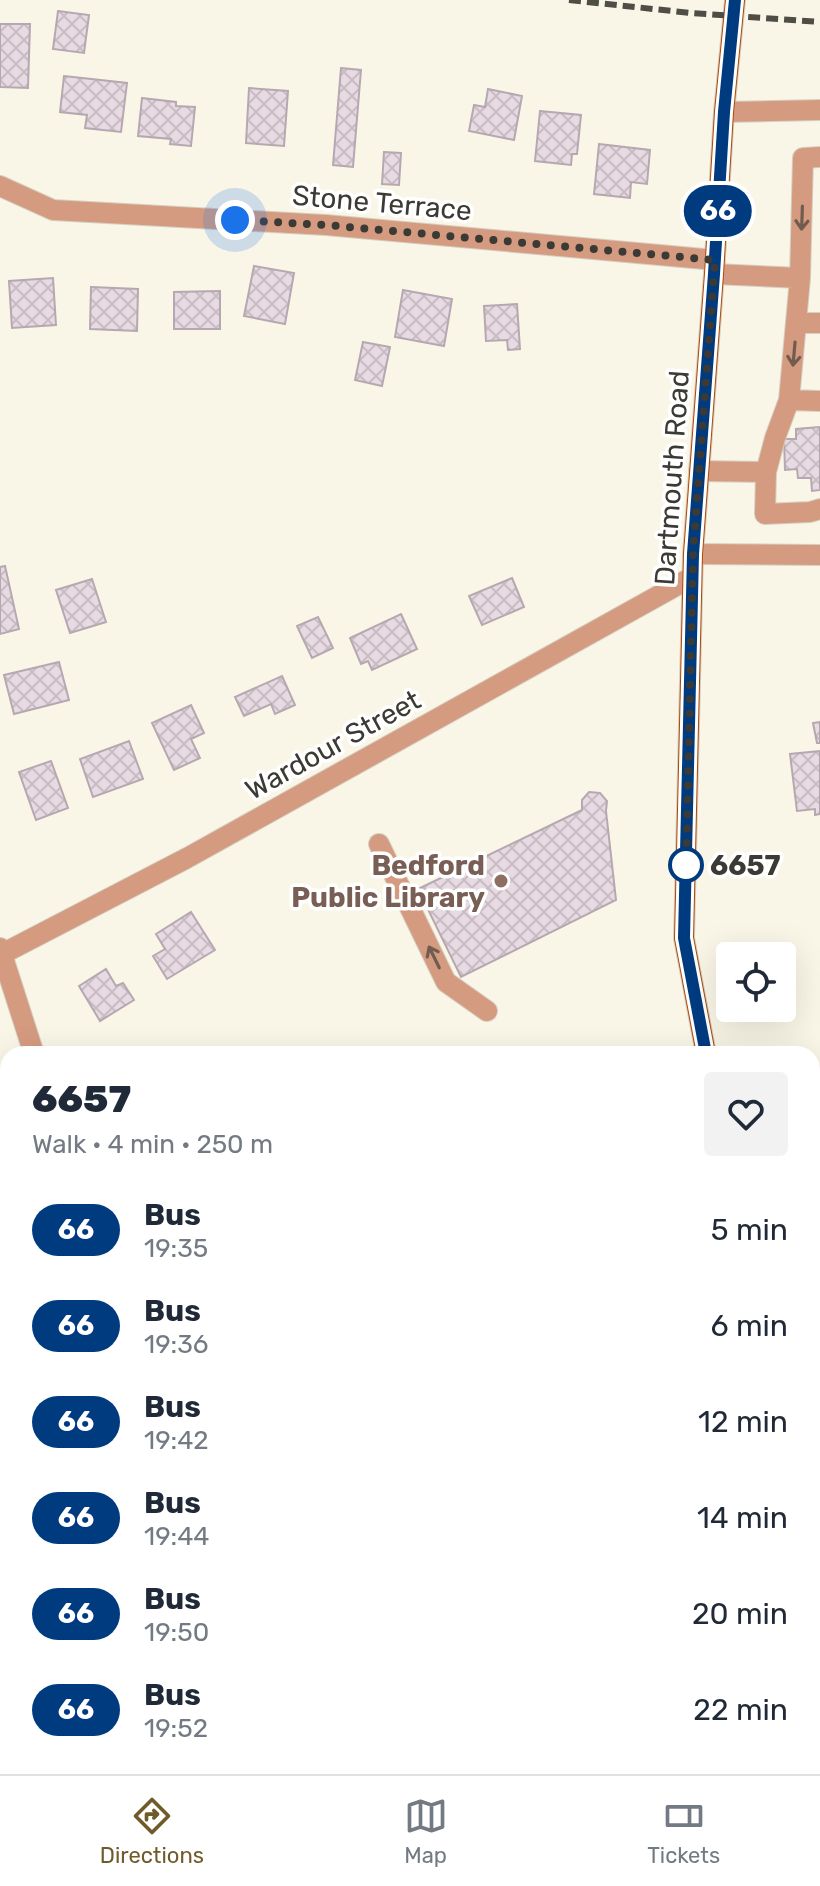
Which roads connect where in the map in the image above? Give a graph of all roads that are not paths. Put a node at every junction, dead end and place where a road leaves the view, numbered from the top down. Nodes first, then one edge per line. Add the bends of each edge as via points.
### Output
1 (735, 0) edge
2 (820, 110) edge
3 (724, 112) junction
4 (820, 157) edge
5 (0, 186) edge
6 (715, 267) junction
7 (800, 278) junction
8 (796, 323) junction
9 (820, 323) edge
10 (789, 400) junction
11 (820, 401) edge
12 (699, 471) junction
13 (766, 472) junction
14 (820, 509) edge
15 (693, 554) junction
16 (820, 555) edge
17 (692, 577) junction
18 (379, 844) dead end
19 (1, 953) edge
20 (487, 1011) dead end
21 (31, 1046) edge
22 (704, 1046) edge

1 - 3 main road, Dartmouth Road
2 - 3 street
3 - 6 main road, Dartmouth Road
4 -> 7 street via 803,158
5 - 6 street, Stone Terrace via 53,210 326,225
6 - 7 street, Stone Terrace
6 - 12 main road, Dartmouth Road
7 - 8 street
8 - 9 street
8 -> 10 street
10 - 11 street
10 - 13 street
12 - 13 street
12 - 15 main road, Dartmouth Road
13 - 14 street via 765,514
15 - 16 street
15 - 17 main road, Dartmouth Road
17 - 19 street, Wardour Street via 187,858
17 - 22 main road, Dartmouth Road via 684,938
20 -> 18 street via 446,982
19 - 21 street

